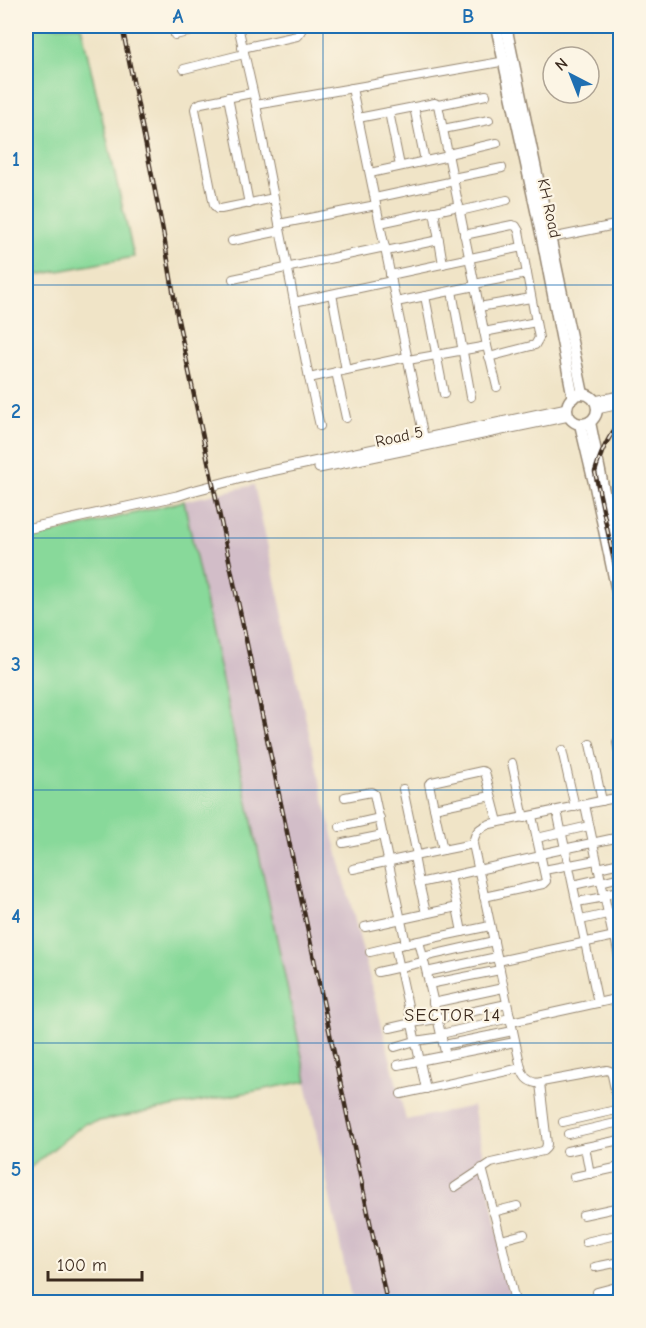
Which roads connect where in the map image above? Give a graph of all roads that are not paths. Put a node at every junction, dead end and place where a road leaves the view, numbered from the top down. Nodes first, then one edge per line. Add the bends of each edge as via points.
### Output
1 (213, 26) edge
2 (238, 26) edge
3 (301, 26) edge
4 (496, 26) edge
5 (506, 26) edge
6 (197, 28) edge
7 (175, 35) dead end
8 (243, 51) junction
9 (508, 61) junction
10 (184, 69) dead end
11 (352, 88) junction
12 (252, 93) junction
13 (486, 95) dead end
14 (228, 98) junction
15 (256, 105) junction
16 (438, 105) junction
17 (414, 107) junction
18 (389, 112) junction
19 (358, 118) junction
20 (489, 120) dead end
21 (443, 129) junction
22 (497, 143) dead end
23 (449, 155) junction
24 (426, 161) junction
25 (400, 166) junction
26 (502, 168) dead end
27 (370, 173) junction
28 (453, 180) junction
29 (274, 198) junction
30 (507, 200) dead end
31 (375, 201) junction
32 (249, 204) junction
33 (459, 208) junction
34 (434, 211) junction
35 (380, 223) junction
36 (621, 224) edge
37 (280, 228) junction
38 (464, 235) junction
39 (551, 238) junction
40 (439, 240) junction
41 (232, 241) dead end
42 (522, 247) junction
43 (385, 249) junction
44 (469, 259) junction
45 (443, 264) junction
46 (288, 267) junction
47 (527, 274) junction
48 (391, 278) junction
49 (233, 279) dead end
50 (474, 285) junction
51 (452, 291) junction
52 (332, 294) junction
53 (425, 296) junction
54 (531, 298) junction
55 (294, 302) junction
56 (396, 302) junction
57 (479, 307) junction
58 (536, 322) junction
59 (484, 332) junction
60 (487, 346) junction
61 (463, 350) junction
62 (436, 355) junction
63 (489, 357) junction
64 (408, 359) junction
65 (346, 370) junction
66 (336, 372) junction
67 (309, 378) junction
68 (497, 387) dead end
69 (444, 394) dead end
70 (578, 396) junction
71 (621, 396) edge
72 (471, 397) dead end
73 (621, 404) edge
74 (596, 405) junction
75 (568, 412) junction
76 (346, 418) dead end
77 (585, 423) junction
78 (320, 426) dead end
79 (425, 442) junction
80 (192, 491) junction
81 (26, 523) edge
82 (26, 529) edge
83 (621, 572) edge
84 (621, 606) edge
85 (617, 742) dead end
86 (590, 744) dead end
87 (562, 750) dead end
88 (621, 758) edge
89 (512, 763) dead end
90 (403, 789) dead end
91 (491, 796) junction
92 (345, 797) dead end
93 (621, 797) edge
94 (602, 801) junction
95 (585, 805) junction
96 (574, 807) junction
97 (434, 808) junction
98 (557, 811) junction
99 (528, 817) junction
100 (380, 818) junction
101 (498, 822) junction
102 (589, 826) junction
103 (340, 827) dead end
104 (562, 832) junction
105 (383, 835) junction
106 (621, 837) edge
107 (537, 838) junction
108 (343, 843) dead end
109 (593, 843) junction
110 (473, 844) junction
111 (566, 848) junction
112 (443, 850) junction
113 (415, 855) junction
114 (541, 855) junction
115 (389, 861) junction
116 (621, 863) edge
117 (597, 864) junction
118 (569, 866) junction
119 (352, 869) dead end
120 (478, 870) junction
121 (544, 870) junction
122 (450, 876) junction
123 (621, 877) edge
124 (601, 880) junction
125 (419, 883) junction
126 (573, 885) junction
127 (621, 891) edge
128 (604, 895) junction
129 (484, 897) junction
130 (577, 902) junction
131 (457, 906) junction
132 (621, 910) edge
133 (426, 913) junction
134 (608, 914) junction
135 (401, 919) junction
136 (580, 920) junction
137 (490, 926) junction
138 (365, 927) dead end
139 (462, 932) junction
140 (616, 936) edge
141 (419, 941) junction
142 (494, 941) junction
143 (585, 942) junction
144 (406, 944) junction
145 (395, 946) junction
146 (619, 950) edge
147 (370, 952) dead end
148 (423, 959) junction
149 (498, 963) junction
150 (621, 963) edge
151 (400, 968) junction
152 (378, 972) dead end
153 (427, 974) junction
154 (429, 984) junction
155 (504, 988) junction
156 (621, 998) edge
157 (434, 1003) junction
158 (598, 1003) junction
159 (507, 1004) junction
160 (437, 1019) junction
161 (510, 1020) junction
162 (412, 1023) junction
163 (390, 1028) dead end
164 (513, 1031) junction
165 (442, 1039) junction
166 (415, 1041) junction
167 (515, 1042) junction
168 (395, 1047) dead end
169 (446, 1056) junction
170 (420, 1061) junction
171 (398, 1065) dead end
172 (521, 1068) junction
173 (540, 1083) junction
174 (426, 1089) junction
175 (619, 1093) edge
176 (401, 1094) dead end
177 (620, 1111) edge
178 (586, 1117) junction
179 (562, 1122) dead end
180 (621, 1122) edge
181 (588, 1130) junction
182 (568, 1134) dead end
183 (621, 1140) edge
184 (588, 1146) junction
185 (567, 1151) dead end
186 (621, 1167) edge
187 (482, 1168) junction
188 (590, 1174) junction
189 (574, 1177) dead end
190 (455, 1187) dead end
191 (517, 1206) dead end
192 (621, 1207) edge
193 (493, 1212) junction
194 (583, 1215) dead end
195 (524, 1234) dead end
196 (621, 1234) edge
197 (501, 1240) junction
198 (586, 1242) dead end
199 (621, 1262) edge
200 (596, 1267) dead end
201 (621, 1286) edge
202 (597, 1292) dead end
203 (515, 1302) edge

1 - 6 street
2 - 8 street
3 - 8 street via 297,36
4 - 9 main road, KH Road
5 - 9 main road, KH Road
6 - 7 street
8 - 10 street
8 - 12 street
9 - 11 street
9 - 39 main road, KH Road
9 - 70 main road, KH Road
11 - 15 street
11 - 19 street
12 - 14 street
12 - 15 street
13 - 16 street
14 - 32 street
14 - 32 street via 201,103 195,109 214,205 218,209
15 - 29 street
16 - 17 street
16 - 21 street
17 - 18 street
17 - 24 street
18 - 19 street
18 - 25 street
19 - 27 street
20 - 21 street
21 - 23 street
22 - 23 street
23 - 24 street
23 - 28 street
24 - 25 street
25 - 27 street
26 - 28 street
27 - 31 street
28 - 31 street
28 - 33 street
29 - 32 street
29 - 37 street
30 - 33 street
31 - 35 street
31 - 37 street
33 - 34 street
33 - 38 street
34 - 35 street
34 - 40 street
35 - 43 street
36 - 39 street
37 - 41 street
37 - 46 street
38 - 42 street via 512,225 519,231
38 - 44 street
39 - 70 main road, KH Road
40 - 43 street
40 - 45 street
42 - 44 street
42 - 47 street
43 - 46 street
43 - 48 street
44 - 45 street
44 - 50 street
45 - 48 street
46 - 49 street
46 - 55 street
47 - 50 street
47 - 54 street
48 - 52 street
48 - 56 street
50 - 51 street
50 - 57 street
51 - 53 street
51 - 61 street
52 - 55 street
52 - 65 street
53 - 56 street
53 - 62 street
54 - 57 street
54 - 58 street
55 - 67 street
56 - 64 street
57 - 59 street
58 - 59 street
58 - 63 street via 539,338 535,345
59 - 60 street
60 - 61 street
60 - 63 street
61 - 62 street
61 - 72 street
62 - 64 street
62 - 69 street
63 - 68 street
64 - 65 street
64 - 79 street
65 - 66 street
66 - 67 street
66 - 76 street
67 - 78 street
70 - 74 main road via 590,396
70 - 75 main road via 570,400
71 - 74 street
73 - 74 street
74 - 77 main road via 596,416
75 - 77 main road via 573,421
75 - 79 street, Road 5
77 - 83 main road
77 - 84 main road
79 - 80 street, Road 5
80 - 81 street, Road 5 via 175,491
80 - 82 street, Road 5
85 - 88 street
86 - 94 street
87 - 96 street
89 - 99 street
90 - 113 street
91 - 97 street
91 - 97 street via 485,772 472,773 429,784
91 - 101 street
92 - 100 street via 373,792
93 - 94 street
94 - 95 street
95 - 96 street
95 - 102 street
96 - 98 street
97 - 112 street
98 - 99 street
98 - 104 street
99 - 101 street
99 - 107 street
100 - 103 street
100 - 105 street
101 - 110 street via 476,831
102 - 104 street
102 - 109 street
104 - 107 street
104 - 111 street
105 - 108 street
105 - 115 street
106 - 109 street
107 - 114 street
109 - 111 street
109 - 117 street
110 - 112 street
110 - 120 street
111 - 114 street
111 - 118 street
112 - 113 street
113 - 115 street
113 - 125 street
114 - 120 street
114 - 121 street
115 - 119 street
115 - 135 street
116 - 117 street
117 - 118 street
117 - 124 street
118 - 121 street
118 - 126 street
120 - 122 street
120 - 129 street
121 - 129 street via 543,884
122 - 125 street
122 - 131 street
123 - 124 street
124 - 126 street
124 - 128 street
125 - 133 street
126 - 130 street
127 - 128 street
128 - 130 street
128 - 134 street
129 - 137 street
130 - 136 street
131 - 133 street
131 - 139 street
132 - 134 street
133 - 135 street
134 - 136 street
134 - 140 street
135 - 138 street
135 - 144 street
136 - 143 street
137 - 139 street
137 - 142 street
139 - 141 street
140 - 143 street
140 - 146 street
141 - 144 street
141 - 148 street
142 - 148 street
142 - 149 street
143 - 149 street
143 - 158 street
144 - 145 street
145 - 147 street
145 - 151 street
146 - 150 street
148 - 151 street
148 - 153 street
149 - 153 street
149 - 154 street
149 - 155 street
151 - 152 street
151 - 162 street
153 - 154 street
154 - 157 street
155 - 157 street
155 - 159 street
156 - 158 street
157 - 160 street
158 - 161 street
159 - 160 street
159 - 161 street
160 - 162 street
160 - 165 street
161 - 164 street
161 - 165 street
162 - 163 street
162 - 166 street
164 - 165 street
164 - 167 street
165 - 166 street
165 - 169 street
166 - 168 street
166 - 170 street
167 - 169 street
167 - 172 street
169 - 170 street
170 - 171 street
170 - 174 street
172 - 173 street via 529,1082
172 - 174 street
173 - 175 street via 607,1070
173 - 187 street via 546,1148
174 - 176 street
175 - 177 street
177 - 178 street
178 - 179 street
178 - 181 street
180 - 181 street
181 - 182 street
181 - 184 street
183 - 184 street
184 - 185 street
184 - 188 street
186 - 188 street
187 - 190 street
187 - 193 street
188 - 189 street
191 - 193 street
192 - 194 street
193 - 197 street
195 - 197 street
196 - 198 street
197 - 203 street
199 - 200 street
201 - 202 street

